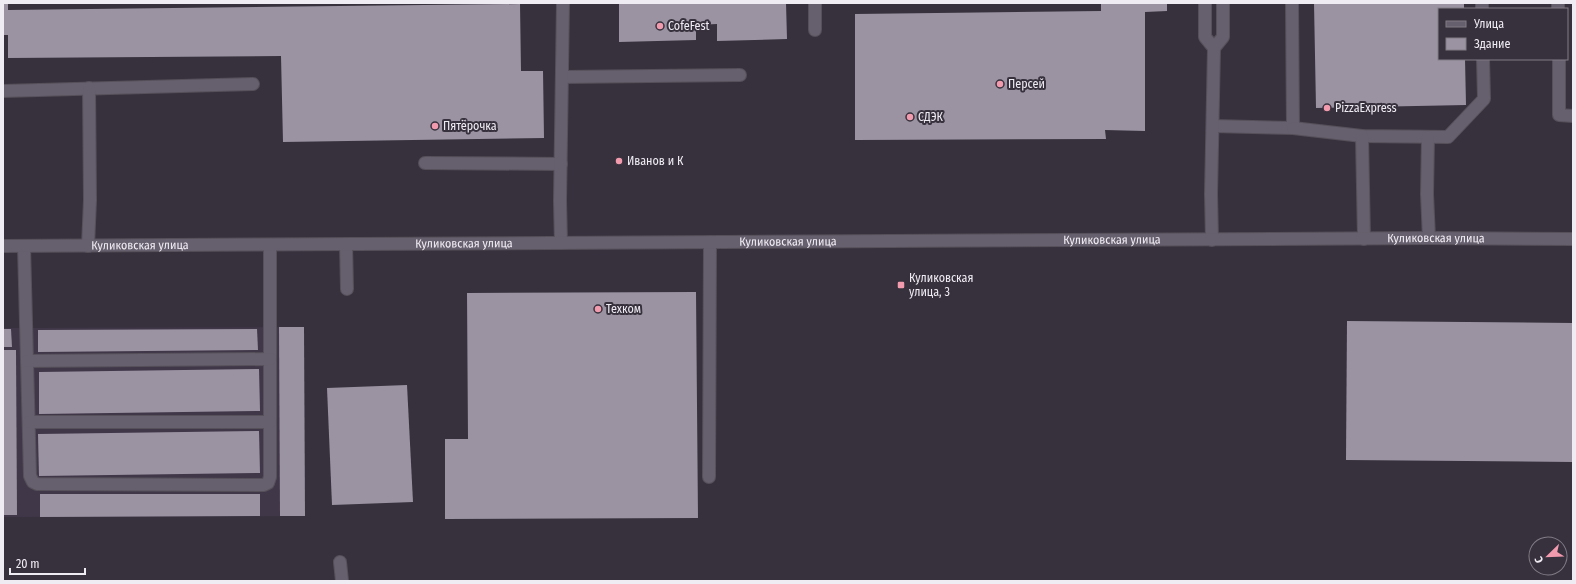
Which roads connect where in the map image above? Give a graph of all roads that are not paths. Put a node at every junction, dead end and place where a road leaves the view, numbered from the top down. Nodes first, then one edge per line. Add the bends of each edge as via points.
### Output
1 (563, 3) edge
2 (815, 3) edge
3 (1205, 3) edge
4 (1223, 3) edge
5 (1292, 3) edge
6 (815, 30) dead end
7 (1214, 48) junction
8 (1483, 60) edge
9 (1559, 60) edge
10 (740, 75) dead end
11 (562, 77) junction
12 (254, 84) dead end
13 (89, 88) junction
14 (3, 91) edge
15 (1573, 116) edge
16 (1213, 126) junction
17 (1293, 128) junction
18 (1362, 136) junction
19 (1428, 137) junction
20 (425, 163) dead end
21 (561, 164) junction
22 (1429, 238) junction
23 (1364, 239) junction
24 (1573, 239) edge
25 (1212, 240) junction
26 (710, 242) junction
27 (561, 243) junction
28 (346, 244) junction
29 (270, 245) junction
30 (3, 246) edge
31 (24, 246) junction
32 (88, 246) junction
33 (347, 289) dead end
34 (270, 359) junction
35 (27, 361) junction
36 (29, 422) junction
37 (270, 422) junction
38 (709, 477) dead end
39 (340, 562) dead end
40 (342, 581) edge

1 - 11 street
2 - 6 street
3 - 7 street via 1205,37
4 - 7 street via 1223,37
5 - 17 street
7 - 16 street
8 - 19 street via 1484,100 1448,137
9 - 15 street via 1559,115
10 - 11 street
11 - 21 street
12 - 13 street
13 - 14 street
13 - 32 street
16 - 17 street
16 - 25 street
17 - 18 street
18 - 19 street
18 - 23 street
19 - 22 street
20 - 21 street
21 - 27 street
22 - 23 street, Куликовская улица
22 - 24 street, Куликовская улица
23 - 25 street, Куликовская улица
25 - 26 street, Куликовская улица
26 - 27 street, Куликовская улица
26 - 38 street
27 - 28 street, Куликовская улица
28 - 29 street, Куликовская улица
28 - 33 street
29 - 32 street, Куликовская улица
29 - 34 street
30 - 31 street, Куликовская улица
31 - 32 street, Куликовская улица
31 - 35 street
34 - 35 street
34 - 37 street
35 - 36 street
36 - 37 street
36 - 37 street via 30,476 37,484 268,483
39 - 40 street

